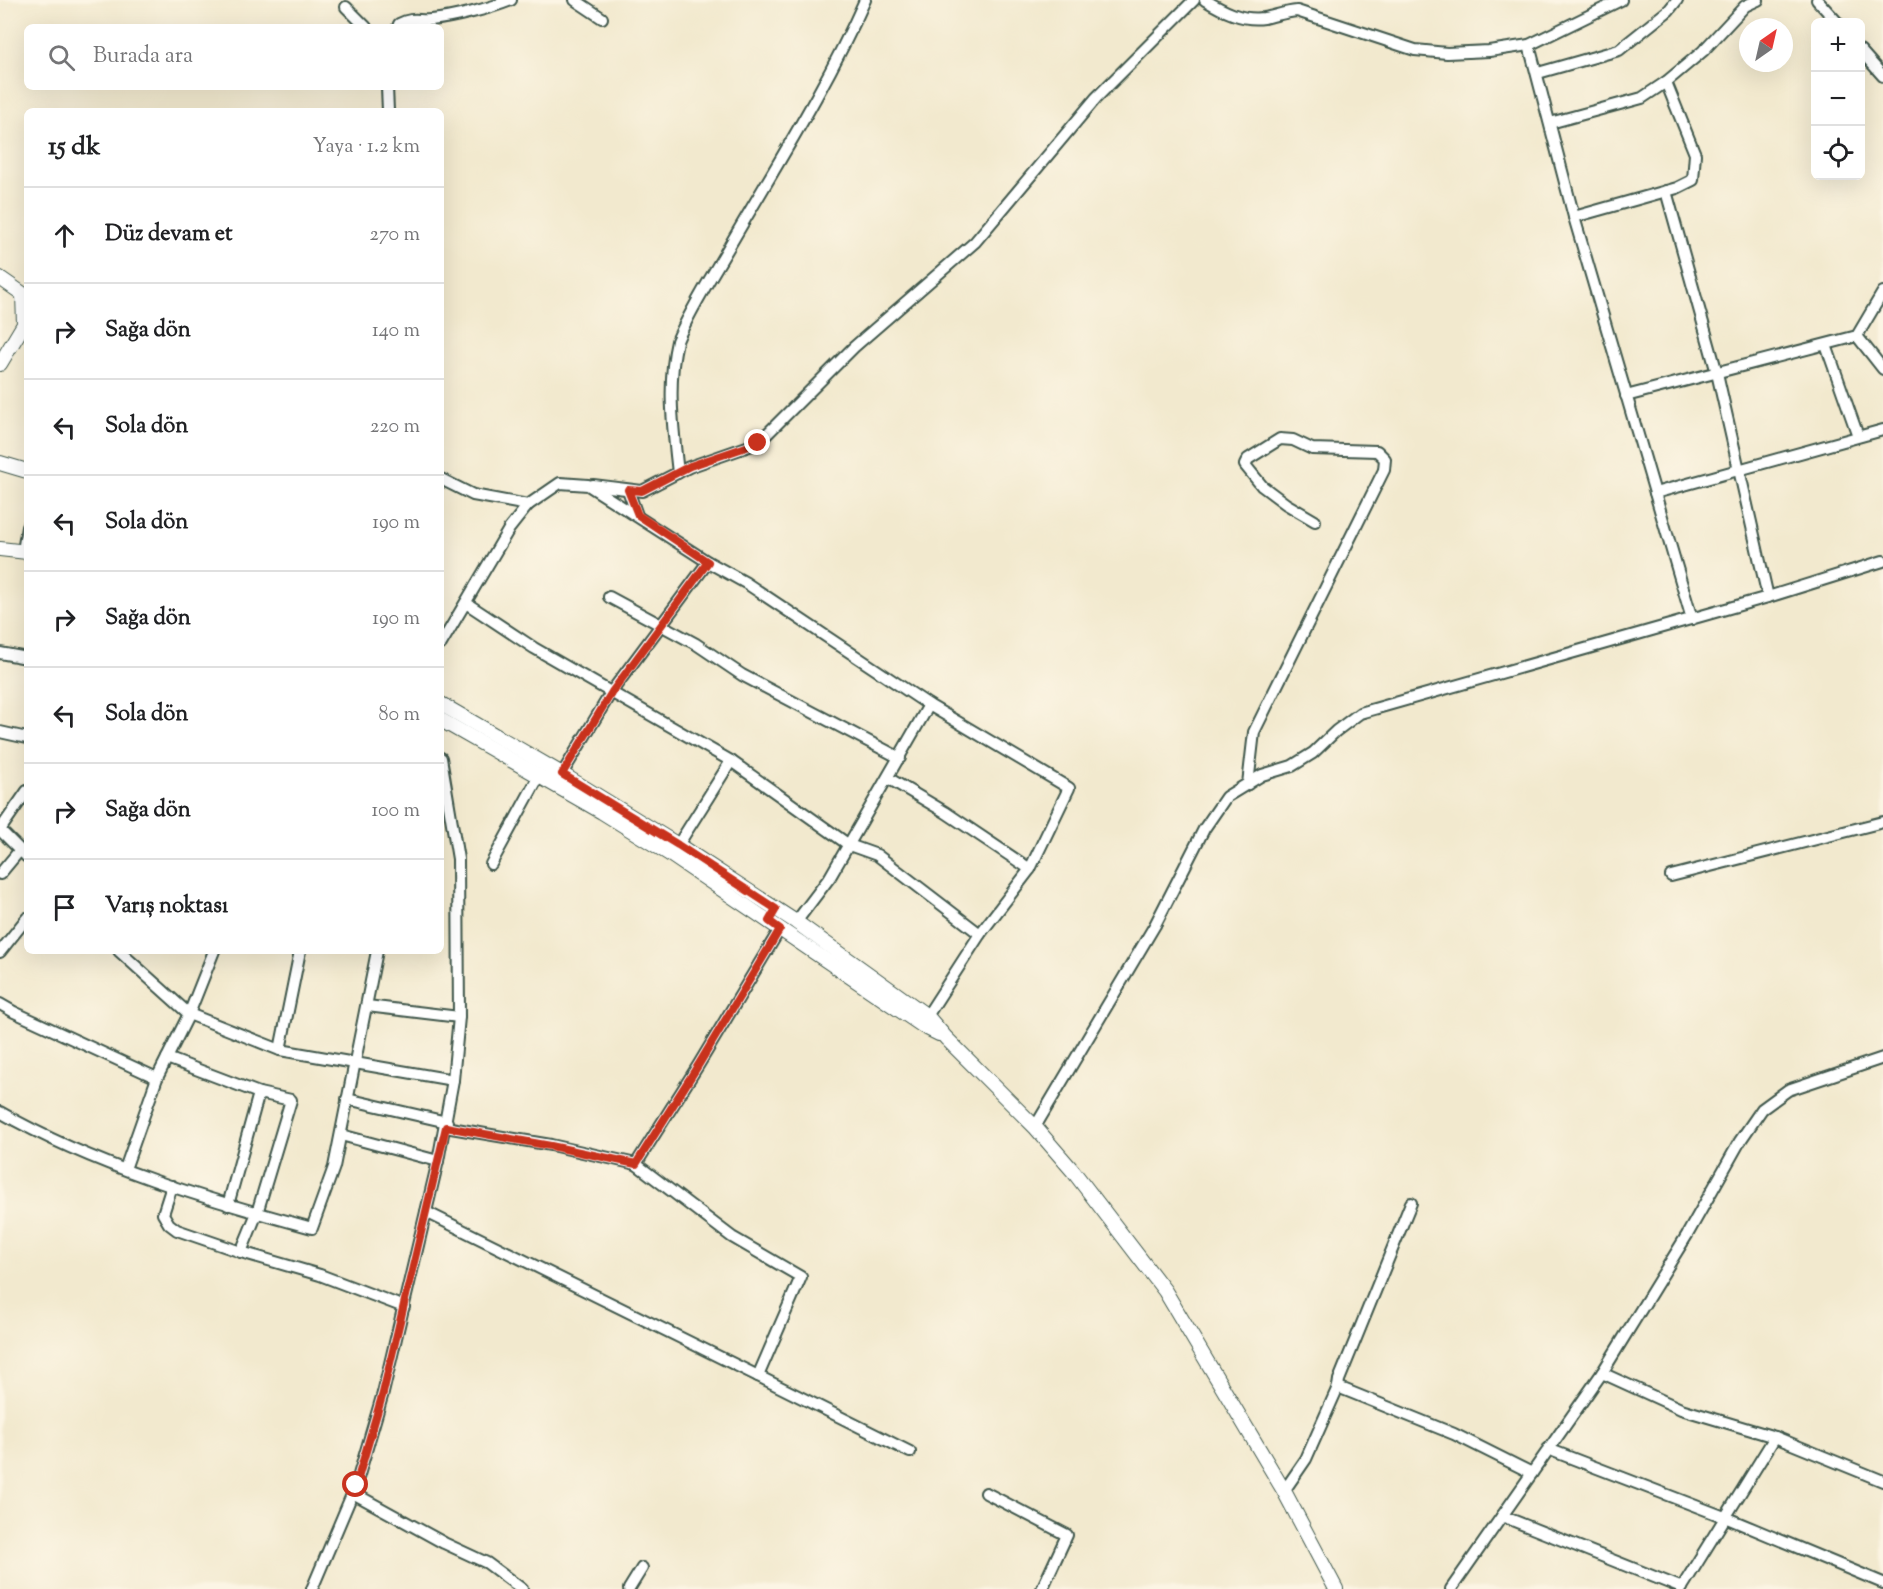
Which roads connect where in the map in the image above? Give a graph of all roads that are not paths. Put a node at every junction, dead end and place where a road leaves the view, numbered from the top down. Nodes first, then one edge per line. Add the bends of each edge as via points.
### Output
1 (512, 0) edge
2 (574, 0) edge
3 (865, 0) edge
4 (1194, 0) edge
5 (1205, 0) edge
6 (1621, 0) edge
7 (1677, 0) edge
8 (1758, 0) edge
9 (1817, 0) edge
10 (346, 7) dead end
11 (602, 18) dead end
12 (1833, 18) edge
13 (363, 24) edge
14 (399, 24) edge
15 (1529, 45) junction
16 (1865, 56) edge
17 (1538, 73) junction
18 (1883, 76) edge
19 (1666, 82) junction
20 (387, 90) edge
21 (388, 108) edge
22 (1550, 123) junction
23 (1666, 191) junction
24 (1574, 217) junction
25 (0, 278) edge
26 (1883, 292) edge
27 (24, 294) edge
28 (24, 324) edge
29 (1857, 336) junction
30 (1826, 345) junction
31 (0, 364) edge
32 (1883, 369) edge
33 (1717, 373) junction
34 (1626, 396) junction
35 (1883, 429) edge
36 (1858, 436) junction
37 (0, 463) edge
38 (24, 470) edge
39 (1738, 470) junction
40 (678, 473) junction
41 (444, 480) edge
42 (588, 484) junction
43 (628, 490) junction
44 (1655, 493) junction
45 (528, 506) junction
46 (638, 515) junction
47 (1315, 521) dead end
48 (0, 549) edge
49 (24, 552) edge
50 (1883, 561) edge
51 (708, 562) junction
52 (609, 597) dead end
53 (1768, 597) junction
54 (466, 603) junction
55 (1692, 619) junction
56 (661, 625) junction
57 (444, 639) edge
58 (0, 653) edge
59 (24, 657) edge
60 (612, 692) junction
61 (929, 705) junction
62 (444, 706) edge
63 (444, 722) edge
64 (0, 732) edge
65 (24, 737) edge
66 (900, 758) junction
67 (731, 761) junction
68 (562, 774) junction
69 (539, 776) junction
70 (888, 778) junction
71 (1248, 784) junction
72 (24, 795) edge
73 (444, 797) edge
74 (1883, 822) edge
75 (0, 830) edge
76 (678, 845) junction
77 (849, 845) junction
78 (23, 854) edge
79 (491, 864) dead end
80 (1030, 869) junction
81 (0, 874) edge
82 (1671, 876) dead end
83 (775, 920) junction
84 (24, 922) edge
85 (796, 922) junction
86 (980, 934) junction
87 (0, 951) edge
88 (122, 954) edge
89 (213, 954) edge
90 (299, 954) edge
91 (376, 954) edge
92 (0, 1004) edge
93 (367, 1006) junction
94 (189, 1014) junction
95 (927, 1016) junction
96 (459, 1017) junction
97 (946, 1038) junction
98 (280, 1050) junction
99 (167, 1058) junction
100 (1883, 1058) edge
101 (355, 1062) junction
102 (157, 1078) junction
103 (453, 1080) junction
104 (259, 1093) junction
105 (347, 1099) junction
106 (0, 1112) edge
107 (446, 1124) junction
108 (1035, 1127) junction
109 (341, 1135) junction
110 (438, 1161) junction
111 (636, 1164) junction
112 (126, 1169) junction
113 (172, 1186) junction
114 (1411, 1203) dead end
115 (228, 1205) junction
116 (426, 1212) junction
117 (257, 1213) junction
118 (241, 1252) junction
119 (404, 1307) junction
120 (1602, 1373) junction
121 (758, 1376) junction
122 (1338, 1387) junction
123 (1775, 1437) junction
124 (1548, 1449) junction
125 (910, 1452) dead end
126 (1532, 1473) junction
127 (1883, 1481) edge
128 (1284, 1491) junction
129 (353, 1492) junction
130 (986, 1493) dead end
131 (1502, 1516) junction
132 (1727, 1518) junction
133 (642, 1568) dead end
134 (1883, 1583) edge
135 (1682, 1588) edge
136 (312, 1589) edge
137 (522, 1589) edge
138 (629, 1589) edge
139 (1042, 1589) edge
140 (1336, 1589) edge
141 (1451, 1589) edge

1 - 14 street via 431,20 410,18
2 - 11 street
3 - 40 street via 791,145 677,341 670,398
4 - 40 street via 1096,98 975,242 854,347 758,443
5 - 15 street via 1247,18 1281,12 1305,13 1415,50 1447,53
6 - 15 street
7 - 17 street via 1619,50
8 - 19 street via 1745,6 1703,51
9 - 12 street
10 - 13 street
15 - 17 street
16 - 18 street
17 - 22 street
19 - 22 street via 1642,98
19 - 23 street via 1695,154 1693,180
20 - 21 street
22 - 24 street
23 - 24 street
23 - 33 street
24 - 34 street
25 - 27 main road
26 - 29 street
28 - 31 main road
29 - 30 street
29 - 32 street
30 - 33 street
30 - 36 street
33 - 34 street
33 - 39 street
34 - 44 street
35 - 36 street
36 - 39 street
37 - 38 main road
39 - 44 street
39 - 53 street
40 - 43 street via 642,491
41 - 45 street via 473,495
42 - 43 street
42 - 45 street via 560,483
42 - 46 street
43 - 46 street
44 - 55 street
45 - 54 street via 509,529
46 - 51 street
47 - 71 street via 1262,486 1245,465 1248,459 1280,438 1311,449 1377,451 1385,459 1384,470 1254,732
48 - 49 main road
50 - 53 street
51 - 56 street
51 - 61 street via 746,583
52 - 56 street
53 - 55 street
54 - 57 street
54 - 60 street via 534,648
55 - 71 street via 1360,713 1313,753
56 - 60 street
56 - 66 street via 742,675
58 - 59 street
60 - 67 street
60 - 68 street
61 - 66 street
61 - 80 street via 1069,788
62 - 68 main road
63 - 69 main road
64 - 65 street
66 - 70 street
67 - 76 street
67 - 77 street
68 - 76 main road
69 - 79 street
69 - 83 main road
70 - 77 street
70 - 80 street
71 - 108 street via 1226,797 1204,829 1155,925
72 - 75 street
73 - 96 street via 458,859
74 - 82 street
75 - 78 street
76 - 83 main road
77 - 85 street
77 - 86 street via 877,855
78 - 81 street
80 - 86 street
83 - 85 main road
83 - 97 main road via 923,1026
83 - 111 street via 699,1064
84 - 87 street
85 - 95 main road
86 - 95 street
88 - 94 street
89 - 94 street
90 - 98 street
91 - 93 street
92 - 102 street
93 - 96 street
93 - 101 street
94 - 98 street
94 - 99 street
95 - 97 main road
96 - 103 street
97 - 108 main road
98 - 101 street
99 - 102 street
99 - 104 street
100 - 120 street via 1788,1090 1762,1109
101 - 103 street
101 - 105 street
102 - 112 street
103 - 107 street
104 - 115 street
104 - 117 street via 291,1100
105 - 107 street
105 - 109 street
106 - 112 street
107 - 110 street
107 - 111 street
108 - 128 main road via 1165,1291
109 - 110 street
109 - 117 street via 312,1228
110 - 116 street
111 - 121 street via 732,1237 801,1277
112 - 113 street
113 - 115 street
113 - 118 street via 163,1214 169,1224
114 - 122 street
115 - 117 street
116 - 119 street
116 - 121 street
117 - 118 street
118 - 119 street via 298,1268
119 - 129 street
120 - 123 street via 1681,1409
120 - 124 street
121 - 125 street
122 - 126 street via 1446,1431
122 - 128 street via 1306,1459
123 - 127 street
123 - 132 street
124 - 126 street
124 - 132 street
126 - 131 street
128 - 140 main road
129 - 136 street
129 - 137 street via 487,1563
130 - 139 street via 1067,1535
131 - 135 street
131 - 141 street
132 - 134 street
132 - 135 street
133 - 138 street

